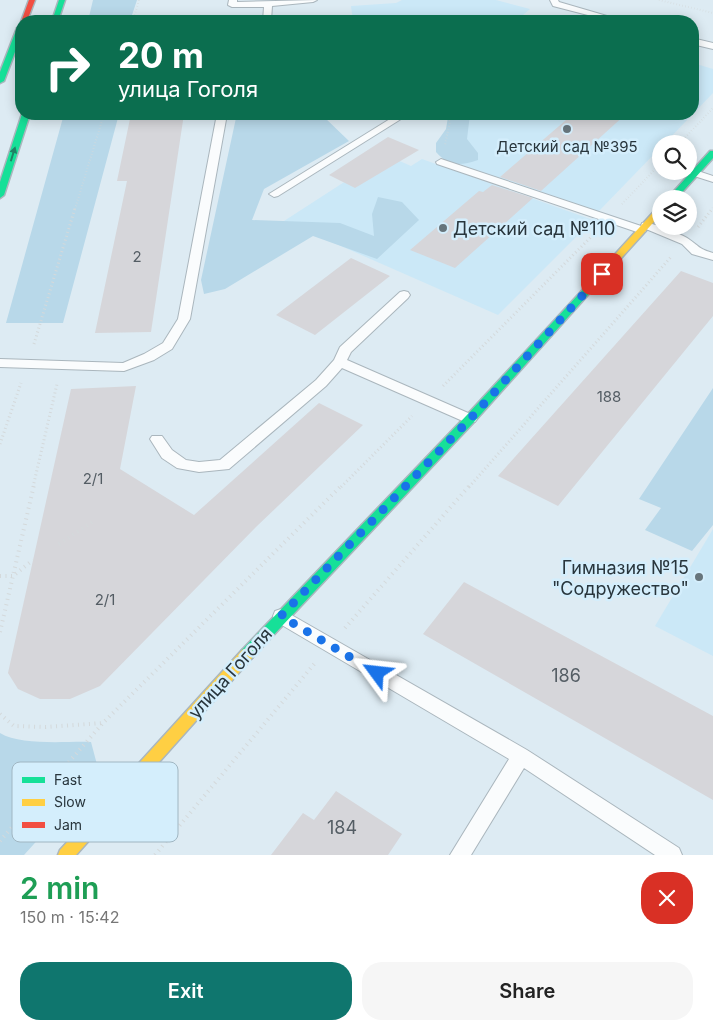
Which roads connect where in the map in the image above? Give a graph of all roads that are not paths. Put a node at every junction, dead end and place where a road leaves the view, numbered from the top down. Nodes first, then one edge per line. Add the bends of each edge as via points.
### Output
1 (32, 0) edge
2 (62, 0) edge
3 (233, 0) edge
4 (312, 0) edge
5 (554, 0) edge
6 (268, 4) junction
7 (26, 15) edge
8 (56, 15) edge
9 (267, 15) edge
10 (597, 15) edge
11 (15, 43) edge
12 (699, 43) edge
13 (713, 46) edge
14 (0, 81) edge
15 (24, 120) edge
16 (221, 120) edge
17 (394, 120) edge
18 (713, 153) edge
19 (441, 162) dead end
20 (697, 171) edge
21 (697, 174) edge
22 (713, 179) edge
23 (689, 180) edge
24 (679, 190) edge
25 (274, 194) dead end
26 (0, 195) edge
27 (652, 218) edge
28 (643, 228) junction
29 (713, 257) edge
30 (404, 295) dead end
31 (340, 362) junction
32 (0, 363) edge
33 (470, 419) junction
34 (156, 439) dead end
35 (281, 616) junction
36 (521, 756) junction
37 (150, 762) edge
38 (78, 842) edge
39 (66, 855) edge
40 (460, 855) edge
41 (672, 855) edge

1 - 7 street
2 - 8 street
3 - 6 lane via 232,5
4 - 6 lane
5 - 10 lane via 556,4
6 - 9 lane
11 - 14 street
12 - 13 lane
26 -> 15 street
16 - 32 lane via 184,319 168,346 124,367
17 - 25 lane
18 - 20 street
19 - 28 lane
21 - 22 lane
23 - 24 street
27 - 28 street, улица Гоголя
28 - 29 lane via 686,242 696,252
28 - 33 street, улица Гоголя
30 - 31 lane via 344,350
31 - 33 lane
31 - 34 lane via 321,383 224,465 199,467 182,464 167,454
33 - 35 street, улица Гоголя
35 - 36 lane
35 - 37 street, улица Гоголя
36 - 40 lane
36 - 41 lane
38 - 39 street, улица Гоголя

